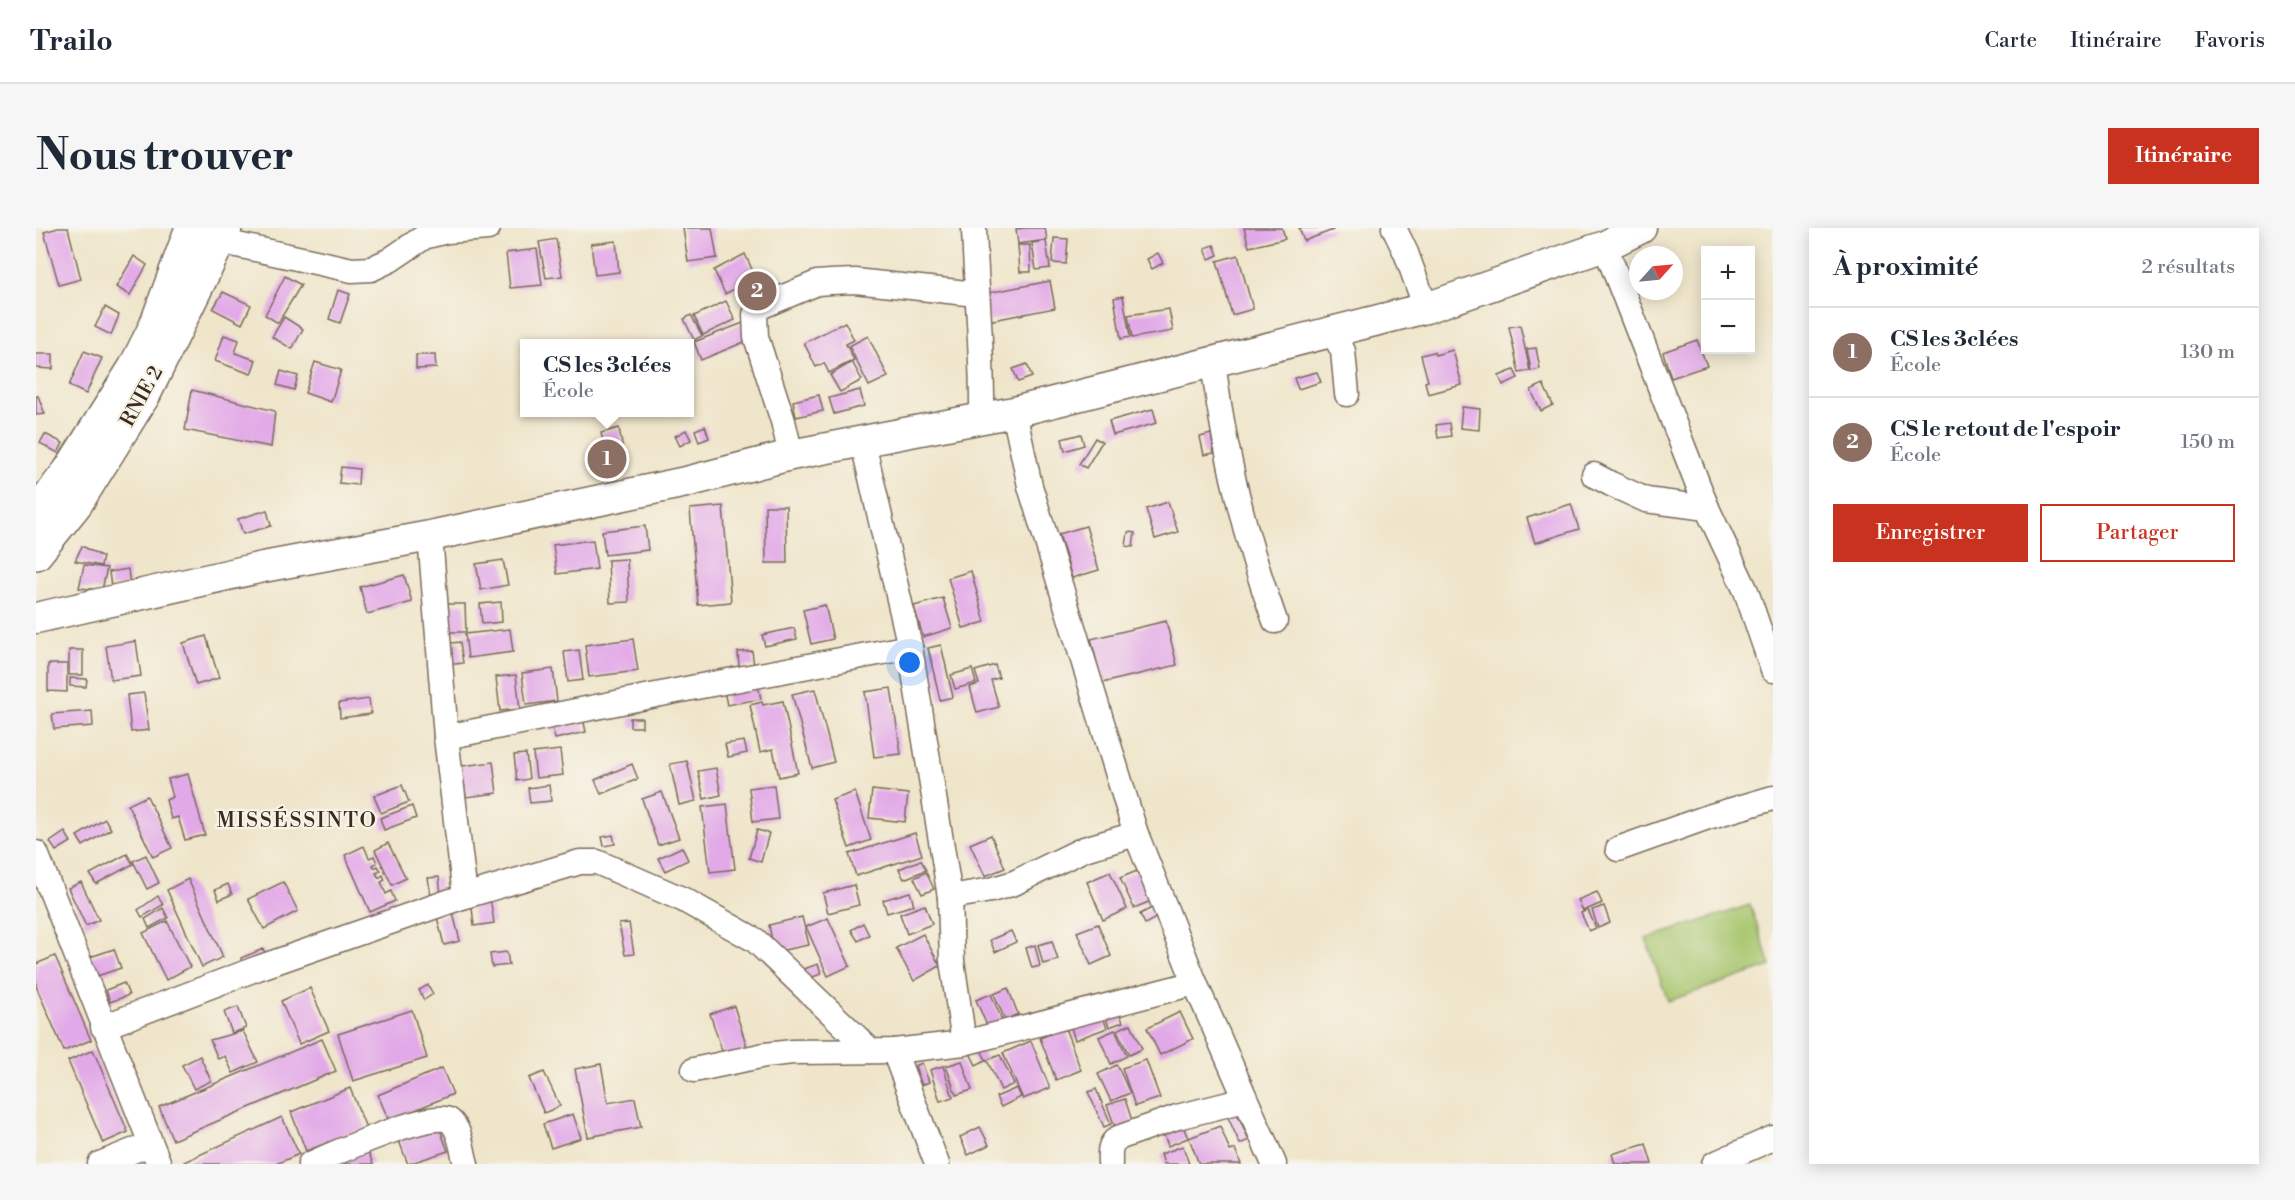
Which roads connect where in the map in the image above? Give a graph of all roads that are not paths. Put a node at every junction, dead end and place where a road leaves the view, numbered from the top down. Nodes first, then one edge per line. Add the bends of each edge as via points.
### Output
1 (488, 228) edge
2 (974, 228) edge
3 (1394, 228) edge
4 (1641, 228) edge
5 (212, 232) edge
6 (1605, 246) junction
7 (976, 294) junction
8 (1426, 308) junction
9 (1333, 333) junction
10 (1213, 362) junction
11 (1347, 394) dead end
12 (1014, 412) junction
13 (982, 417) junction
14 (863, 443) junction
15 (791, 455) junction
16 (1594, 474) dead end
17 (1707, 508) junction
18 (36, 514) edge
19 (430, 536) junction
20 (36, 553) edge
21 (36, 618) edge
22 (1275, 621) dead end
23 (910, 647) junction
24 (1773, 670) edge
25 (446, 737) junction
26 (1773, 798) edge
27 (1136, 834) junction
28 (1618, 849) dead end
29 (36, 853) edge
30 (465, 896) junction
31 (950, 897) junction
32 (1195, 983) junction
33 (103, 1027) junction
34 (964, 1043) junction
35 (882, 1051) junction
36 (694, 1070) dead end
37 (1245, 1100) junction
38 (1773, 1138) edge
39 (155, 1154) edge
40 (100, 1164) edge
41 (310, 1164) edge
42 (466, 1164) edge
43 (937, 1164) edge
44 (1110, 1164) edge
45 (1274, 1164) edge
46 (1714, 1164) edge

1 - 5 street via 424,237 390,261 370,269 351,270
2 - 7 street
3 - 8 street
4 - 6 main road
5 - 18 highway, RNIE 2 / RNIE 2 via 135,368 69,472
5 - 20 highway, RNIE 2 / RNIE 2 via 134,411 76,503
6 - 8 main road
6 - 17 street
7 - 13 street
7 - 15 street via 831,282 817,283 760,307 755,314 756,337
8 - 9 main road
9 - 10 main road
9 - 11 street via 1343,351
10 - 12 main road
10 - 22 street via 1236,497
12 - 13 main road
12 - 27 street via 1029,486
13 - 14 main road
14 - 15 main road
14 - 23 street
15 - 19 main road via 686,482
16 - 17 street via 1646,500
17 - 24 street via 1746,591
19 - 21 main road via 263,567
19 - 25 street
23 - 25 street
23 - 31 street
25 - 30 street
26 - 28 street
27 - 31 street via 1084,849 1014,883
27 - 32 street
29 - 33 street
30 - 33 street
30 - 35 street via 580,862 597,862 684,900 755,940
31 - 34 street via 952,961
32 - 34 street
32 - 37 street
33 - 39 street
34 - 35 street
35 - 36 street via 765,1055
35 - 43 street
37 - 44 street via 1177,1117 1118,1138 1110,1147
37 - 45 street
38 - 46 street
39 - 40 street
41 - 42 street via 418,1122 443,1117 457,1129

